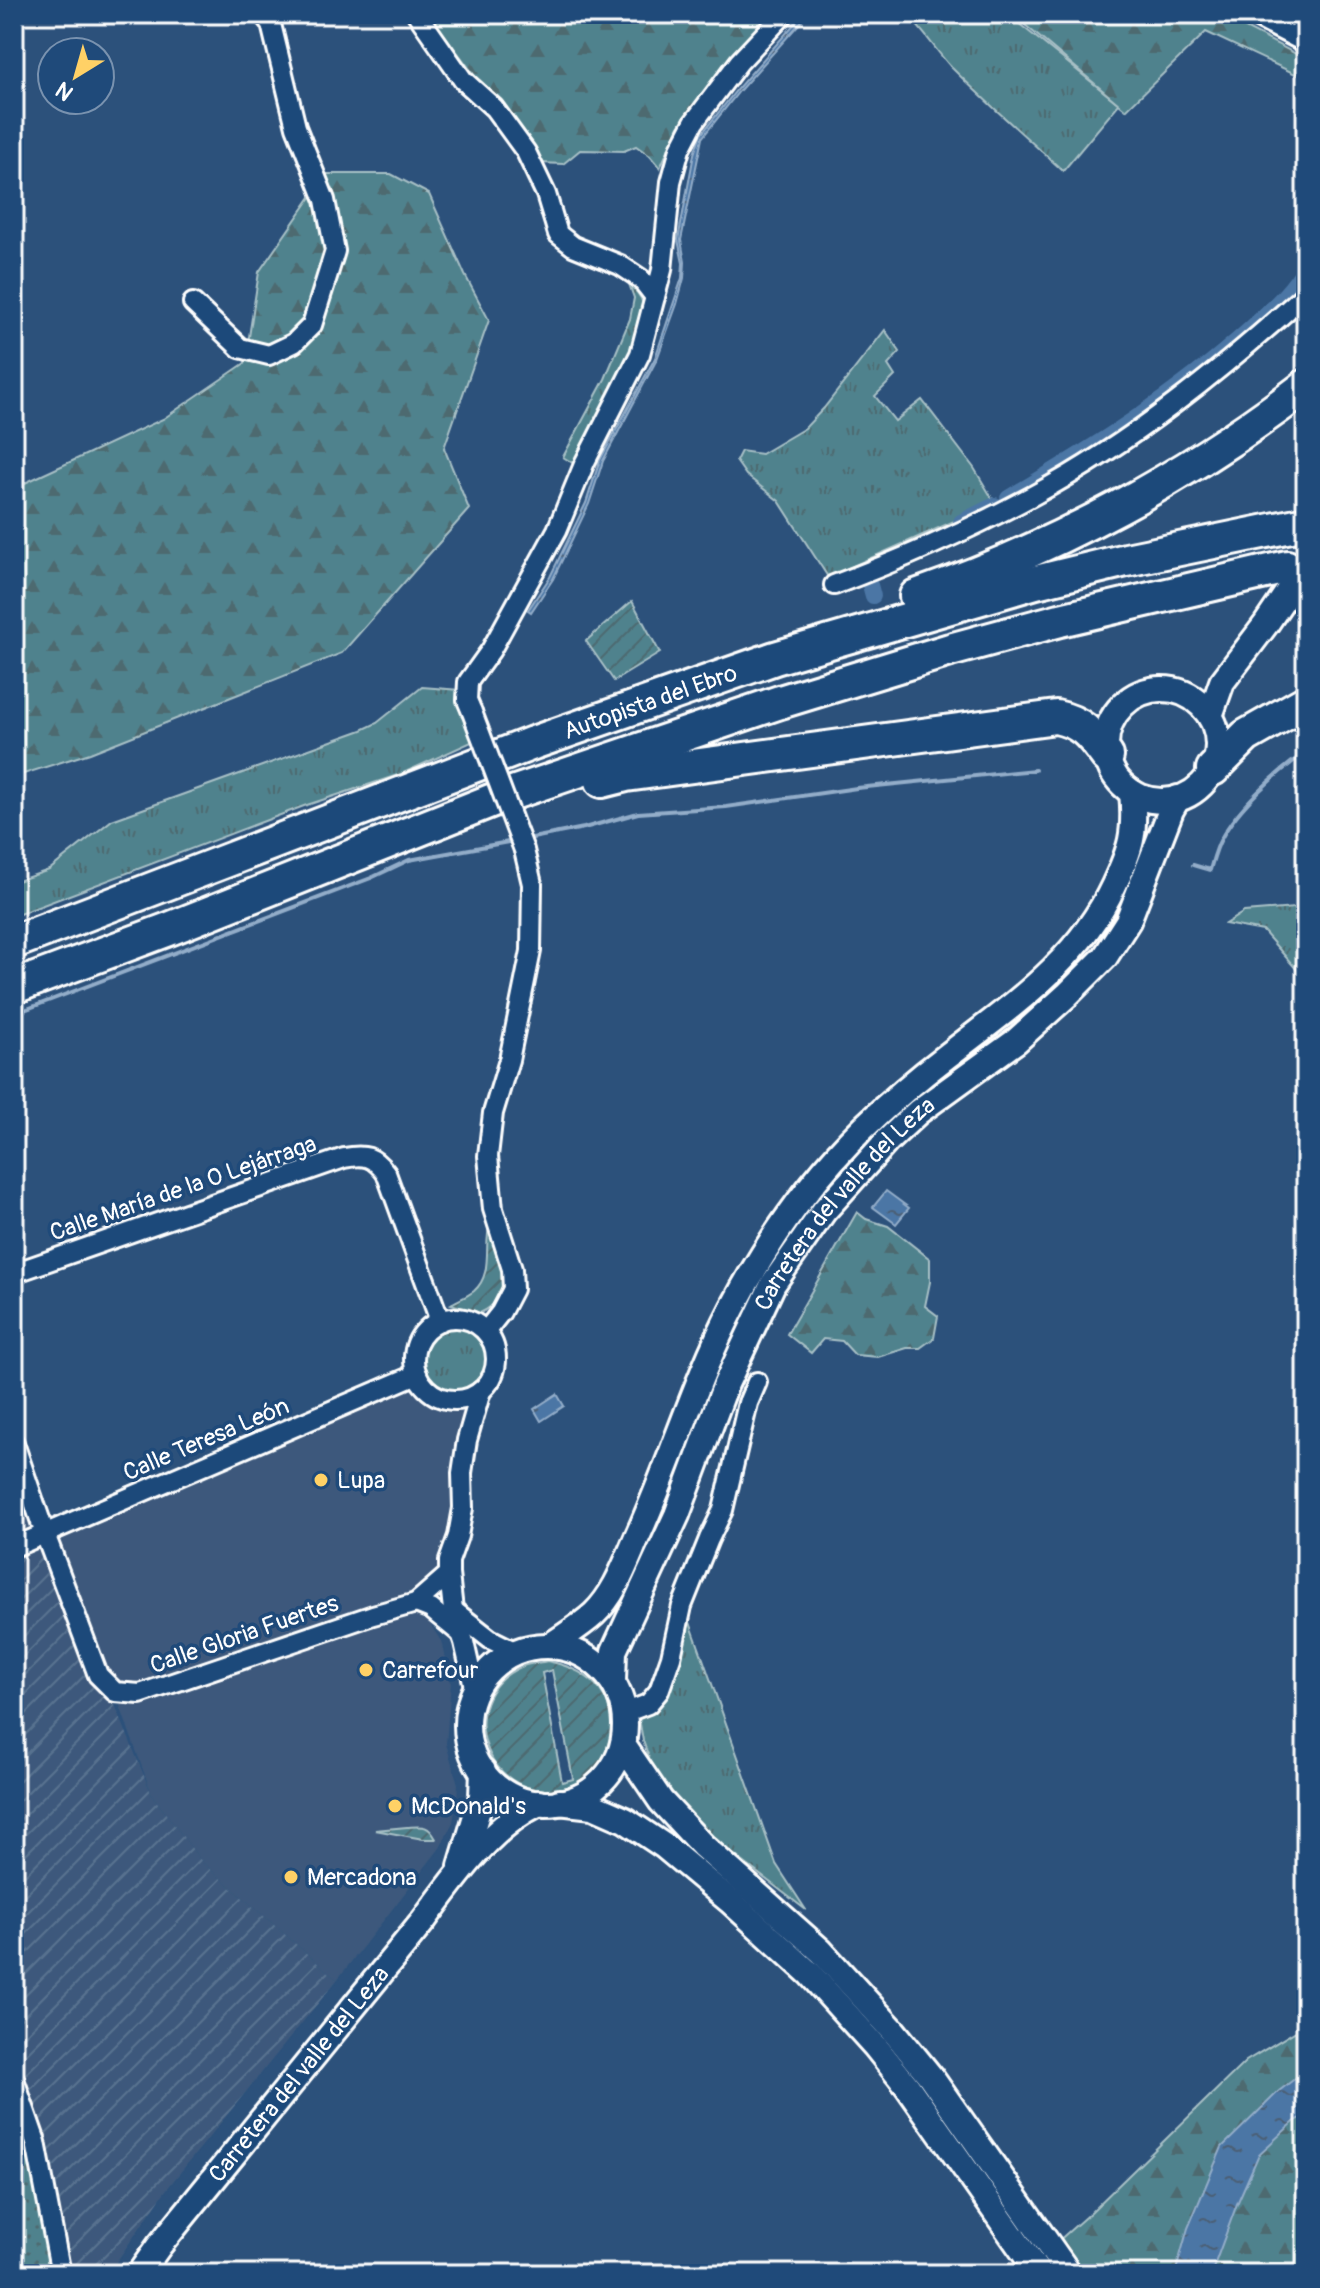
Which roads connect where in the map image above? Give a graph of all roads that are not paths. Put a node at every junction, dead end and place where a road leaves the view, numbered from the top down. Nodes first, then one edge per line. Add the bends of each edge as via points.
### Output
1 (263, 14) edge
2 (417, 14) edge
3 (784, 14) edge
4 (1250, 14) edge
5 (1306, 43) edge
6 (1306, 291) edge
7 (655, 297) junction
8 (193, 303) dead end
9 (1306, 386) edge
10 (1306, 523) edge
11 (1297, 566) edge
12 (834, 585) dead end
13 (1222, 682) junction
14 (1191, 697) junction
15 (1306, 702) edge
16 (1210, 716) junction
17 (1107, 756) junction
18 (1213, 769) junction
19 (1132, 792) junction
20 (1178, 798) junction
21 (328, 822) junction
22 (169, 929) junction
23 (14, 942) edge
24 (14, 987) edge
25 (14, 1273) edge
26 (440, 1321) junction
27 (486, 1331) junction
28 (417, 1374) junction
29 (757, 1382) dead end
30 (481, 1391) junction
31 (451, 1399) junction
32 (472, 1419) junction
33 (14, 1443) edge
34 (45, 1534) junction
35 (14, 1547) edge
36 (449, 1574) junction
37 (416, 1603) junction
38 (453, 1610) junction
39 (459, 1632) junction
40 (550, 1646) junction
41 (516, 1652) junction
42 (613, 1681) junction
43 (475, 1691) junction
44 (624, 1713) junction
45 (623, 1745) junction
46 (483, 1771) junction
47 (549, 1803) junction
48 (459, 1872) junction
49 (14, 2079) edge
50 (1023, 2229) junction
51 (61, 2274) edge
52 (139, 2274) edge
53 (1039, 2274) edge
54 (1069, 2274) edge

1 - 8 street via 271,24 296,127 325,200 335,251 312,325 294,343 269,355 240,348
2 - 7 street via 463,80 494,108 526,152 558,234 573,246 620,265
3 - 7 street via 739,62 680,149
4 - 5 street
6 - 12 street via 1195,389 1071,474 950,538
7 - 27 street, bridge via 640,354 557,530 468,682 467,700 532,884 531,951 488,1156 493,1209 513,1289
9 - 21 highway via 1169,478 1018,555 941,588 662,686
10 - 21 highway, Autopista del Ebro via 1036,582 846,636 533,743
11 - 13 main road via 1266,624
11 - 22 highway, Autopista del Ebro via 1060,620 834,684 498,798
13 - 14 main road
13 - 16 main road
14 - 16 main road
14 - 17 main road via 1163,688 1131,698 1110,723
15 - 18 highway via 1246,736
16 - 18 main road via 1218,738
17 - 19 main road via 1115,777
17 - 22 highway via 1081,725 1056,717 626,775 510,806
18 - 20 main road via 1200,786
19 - 20 main road via 1152,800
19 - 40 main road, Carretera del valle del Leza via 1129,853 1080,942 1032,990 912,1083 861,1130 760,1258 713,1350 619,1580 595,1613
20 - 42 main road, Carretera del valle del Leza via 1128,921 1105,957 1016,1041 898,1130 824,1211 781,1271 726,1384 677,1515 614,1651
21 - 23 highway, Autopista del Ebro
22 - 24 highway, Autopista del Ebro
25 - 26 street, Calle María de la O Lejárraga via 358,1155 377,1162 386,1173
26 - 27 street via 460,1319
26 - 28 street via 429,1327 415,1349
27 - 30 street via 494,1346 495,1371
28 - 31 street via 433,1394
28 - 34 street, Calle Teresa León
29 - 44 street via 723,1510 682,1606 659,1691 648,1704
30 - 31 street
30 - 32 street
31 - 32 street
32 - 36 street via 462,1473 463,1508
33 - 34 street, Calle Gloria Fuertes
34 - 35 street, Calle Teresa León
34 - 37 street, Calle Gloria Fuertes via 98,1675 115,1692 140,1694
36 - 37 street
36 - 38 street
37 - 39 street
38 - 39 street
38 - 41 street
39 - 43 street
40 - 41 main road
40 - 42 main road via 579,1653
41 - 43 main road via 492,1668
42 - 44 main road
43 - 46 main road via 468,1736
44 - 45 main road
45 - 47 main road via 599,1783 577,1797
45 - 50 main road via 661,1801 703,1846 821,1951 892,2029 931,2077
46 - 47 main road via 520,1799
46 - 48 main road, Carretera del valle del Leza via 482,1796
47 - 48 main road, Carretera del valle del Leza via 522,1811
47 - 50 main road via 593,1806 625,1820 730,1901 810,1974 875,2046
48 - 52 main road, Carretera del valle del Leza
49 - 51 street via 36,2142
50 - 53 main road
50 - 54 main road

